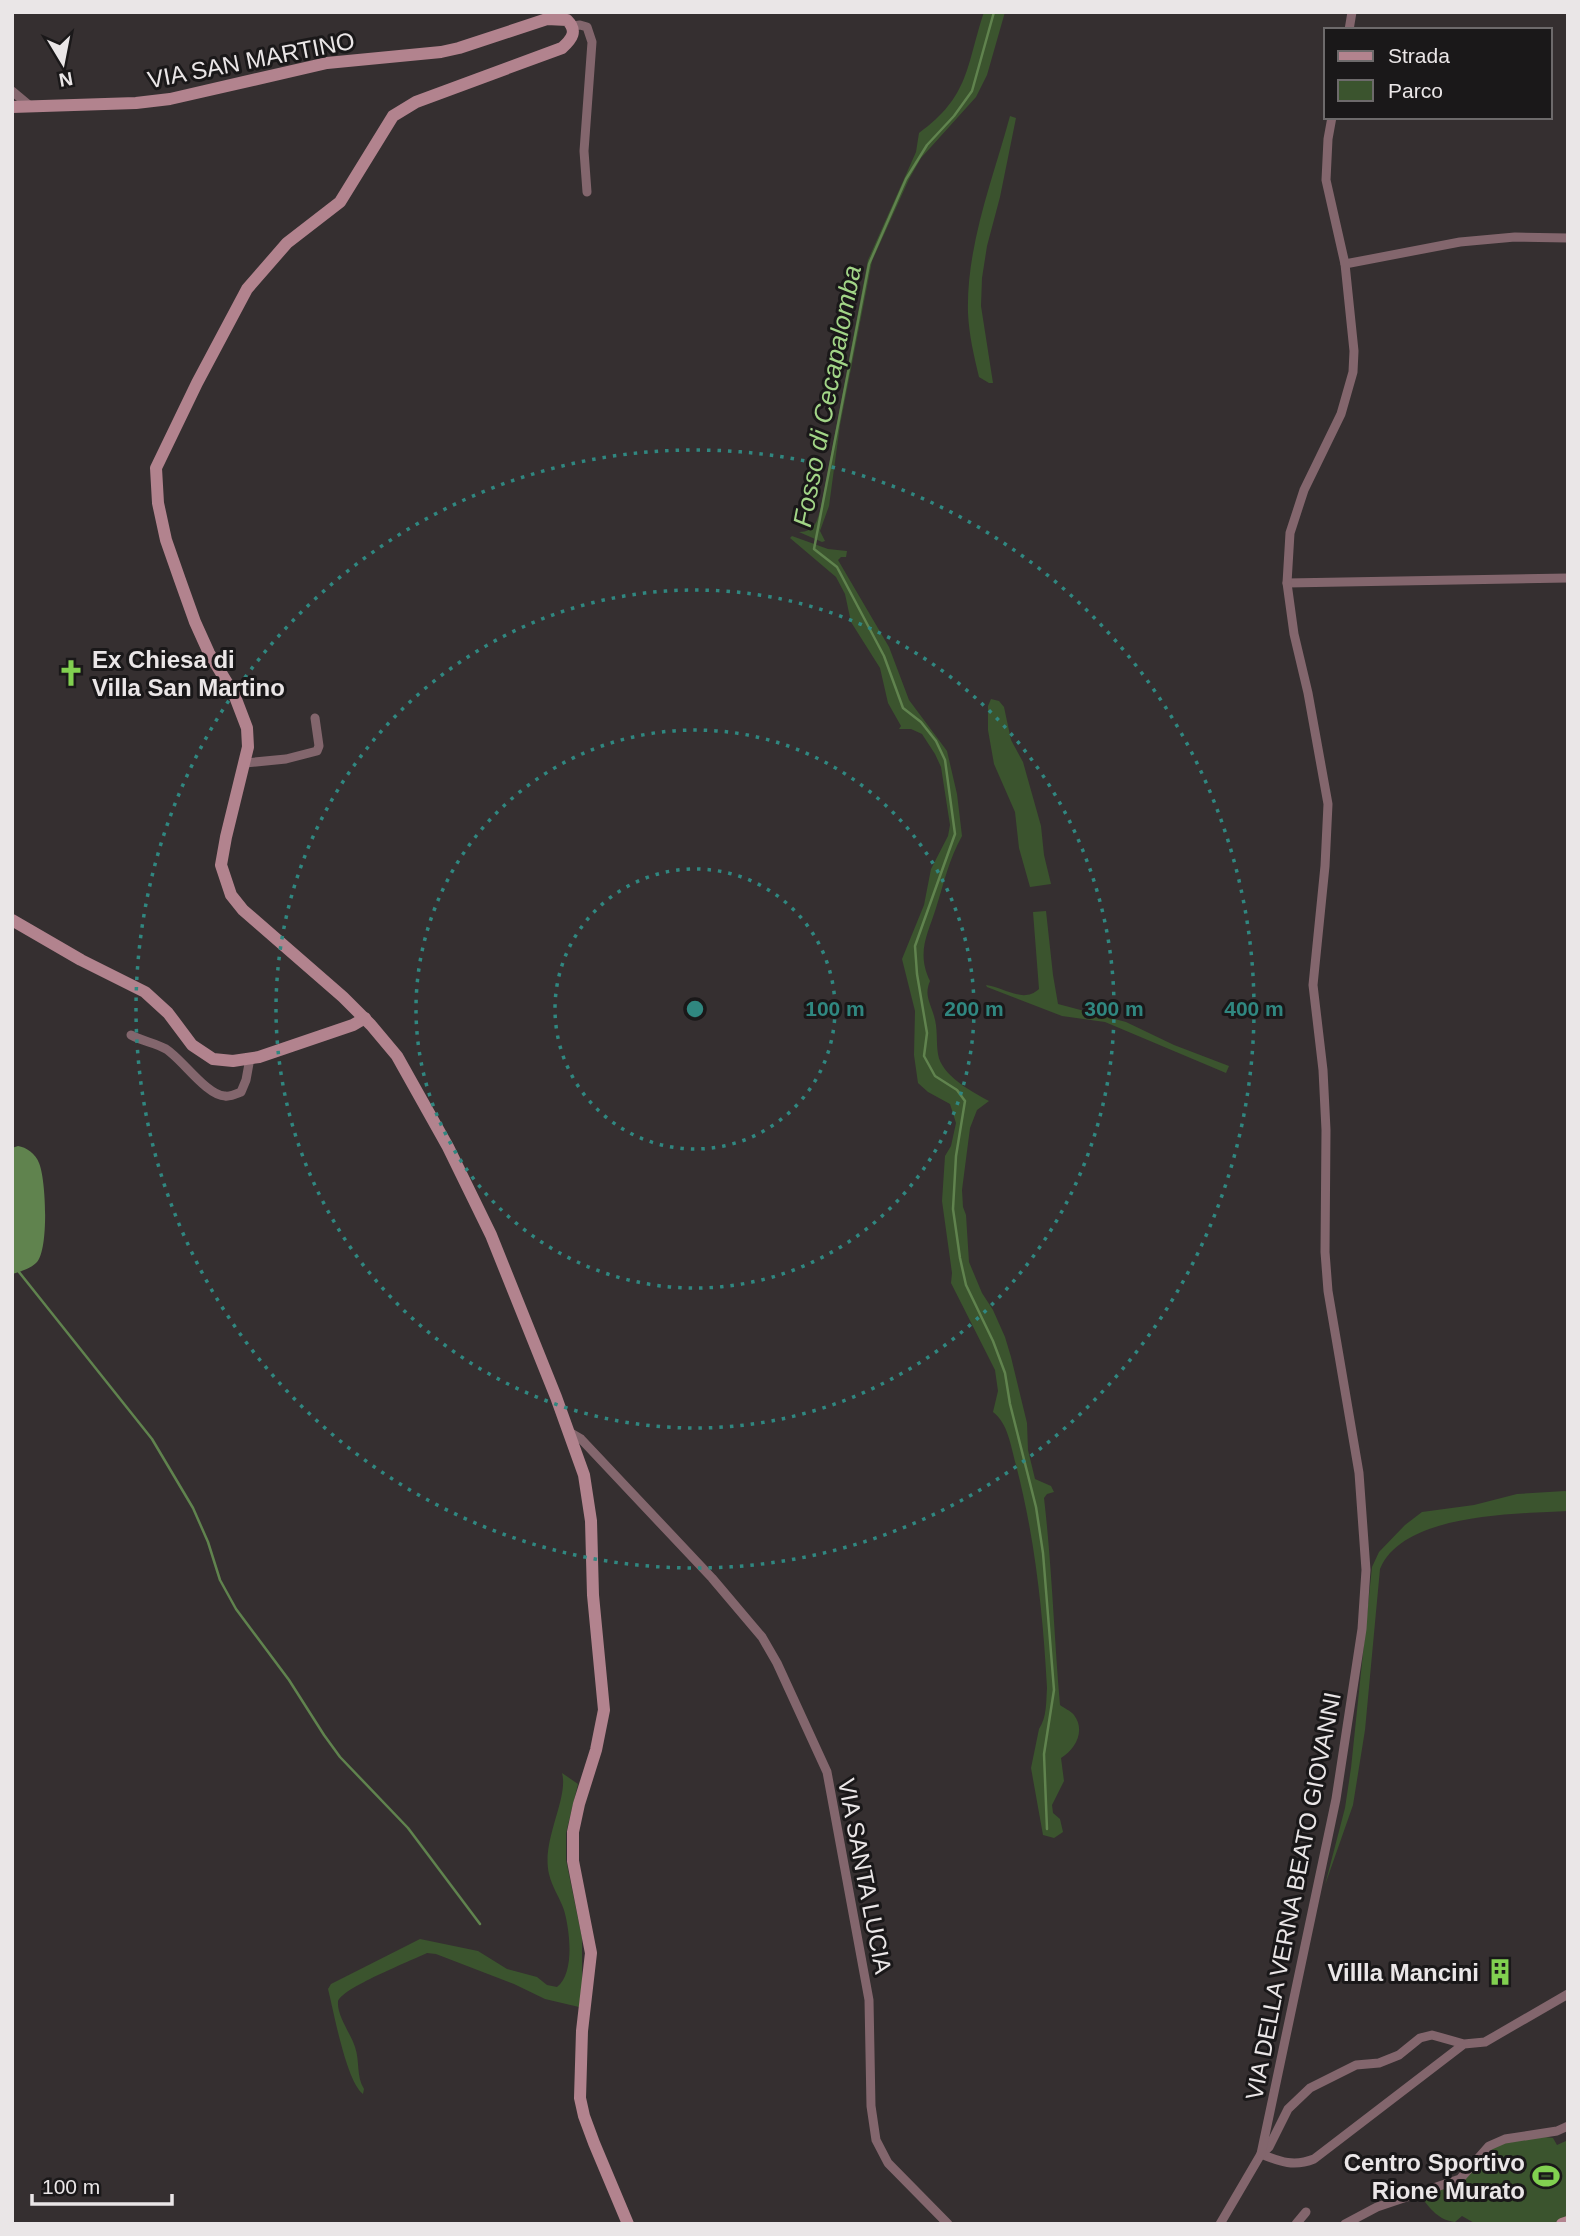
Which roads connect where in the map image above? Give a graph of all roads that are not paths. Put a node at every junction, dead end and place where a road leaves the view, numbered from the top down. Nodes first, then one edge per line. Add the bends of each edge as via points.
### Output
1 (573, 26) junction
2 (12, 91) edge
3 (30, 106) junction
4 (12, 107) edge
5 (1332, 119) edge
6 (587, 192) dead end
7 (1568, 238) edge
8 (1345, 264) junction
9 (1568, 578) edge
10 (1287, 583) junction
11 (315, 718) dead end
12 (244, 763) junction
13 (12, 920) edge
14 (365, 1018) junction
15 (131, 1035) dead end
16 (250, 1058) junction
17 (569, 1432) junction
18 (1568, 1994) edge
19 (1464, 2044) junction
20 (1568, 2126) edge
21 (1261, 2154) junction
22 (1306, 2212) dead end
23 (1568, 2222) edge
24 (628, 2224) edge
25 (948, 2224) edge
26 (1220, 2224) edge
27 (1296, 2224) edge
28 (1345, 2224) edge
29 (1562, 2224) edge

1 - 3 main road, VIA SAN MARTINO via 567,20 547,19 459,48 327,63 170,99
1 - 6 street via 587,27 592,42 584,151
1 - 12 main road via 570,41 562,48 416,102 393,116 340,202 287,243 247,289 156,468 158,503 180,580 209,653 245,720 248,747
2 - 3 street
3 - 4 main road, VIA SAN MARTINO
5 - 8 street, VIA DELLA VERNA BEATO GIOVANNI via 1326,180
7 - 8 street via 1460,242
8 - 10 street, VIA DELLA VERNA BEATO GIOVANNI via 1353,372 1341,414 1304,490 1290,533
9 - 10 street
10 - 21 street, VIA DELLA VERNA BEATO GIOVANNI via 1328,804 1313,985 1326,1130 1325,1252 1359,1473 1366,1570 1362,1629 1336,1799
11 - 12 street via 317,751
12 - 14 main road via 221,865 231,895
13 - 16 main road via 145,992 201,1053 213,1059
14 - 16 main road via 353,1026
14 - 17 main road via 397,1056 448,1147 491,1235
15 - 16 street via 163,1047 223,1097 241,1092
17 - 24 main road via 589,1501 604,1710 573,1832 573,1861 591,1953 580,2098
17 - 25 street, VIA SANTA LUCIA via 581,1439 712,1578 762,1637 777,1663 827,1772 869,2000 876,2140 888,2163
18 - 19 street via 1485,2042
19 - 21 street via 1314,2158 1296,2164
19 - 21 street via 1432,2035 1420,2038 1399,2056 1356,2065 1310,2088 1288,2109
20 - 28 street via 1489,2146 1460,2179 1377,2207
21 - 26 street, VIA DELLA VERNA BEATO GIOVANNI
22 - 27 street
23 - 29 main road

